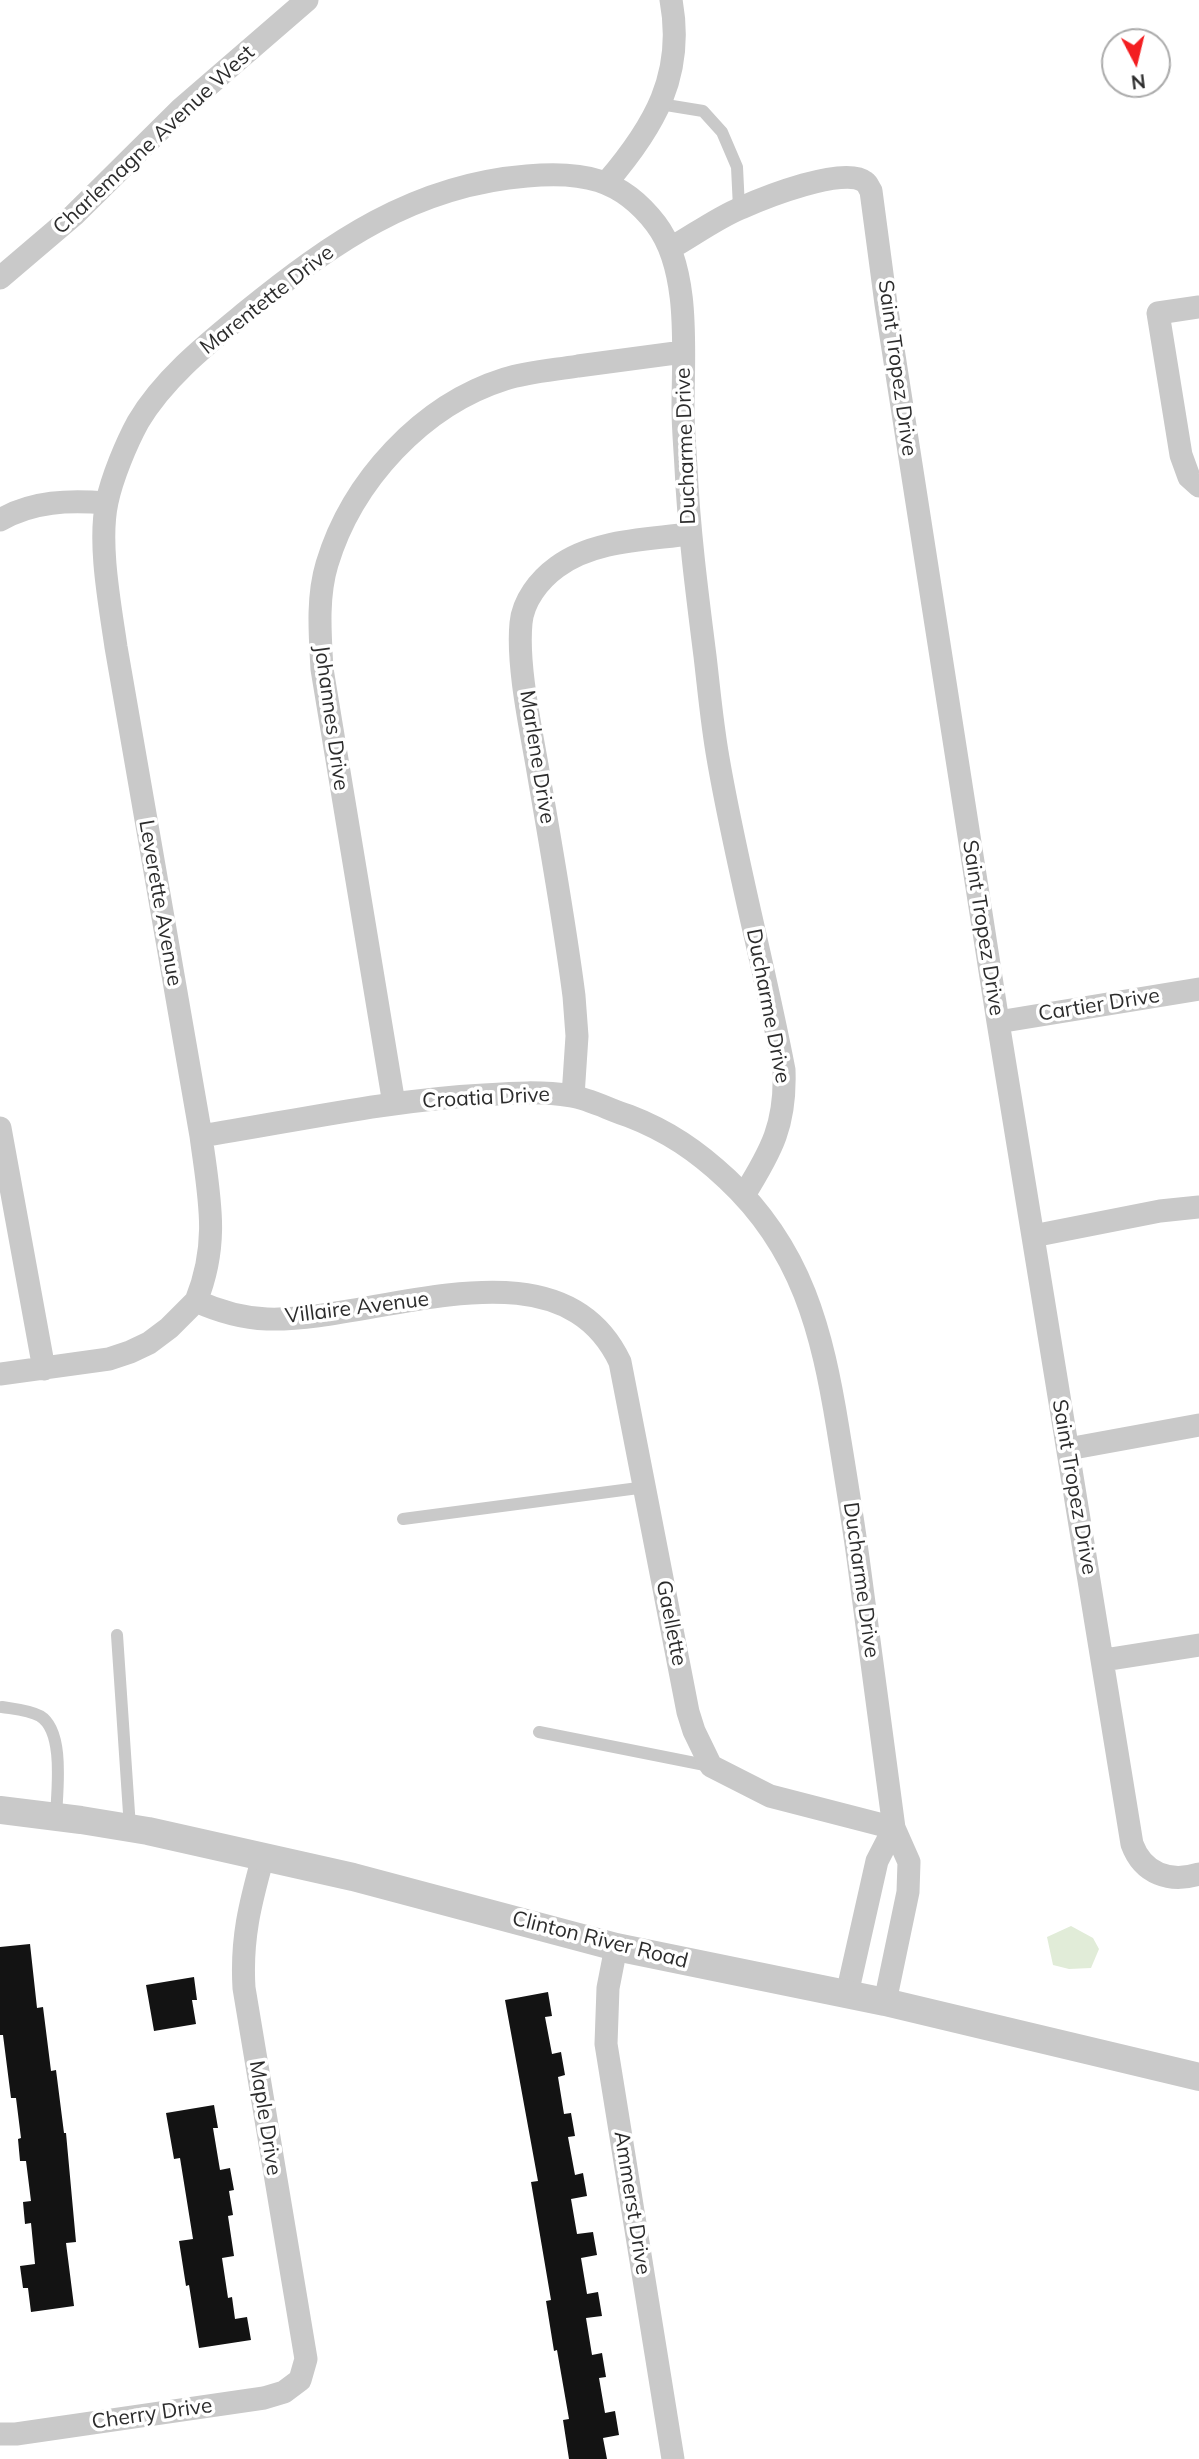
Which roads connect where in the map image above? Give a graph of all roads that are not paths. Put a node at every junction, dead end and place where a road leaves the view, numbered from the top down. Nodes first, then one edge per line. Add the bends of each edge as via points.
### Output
1 (307, 0) edge
2 (671, 0) edge
3 (660, 104) junction
4 (607, 182) junction
5 (739, 208) junction
6 (671, 248) junction
7 (0, 278) edge
8 (1199, 307) edge
9 (683, 352) junction
10 (1197, 486) edge
11 (106, 503) junction
12 (0, 520) edge
13 (689, 534) junction
14 (1199, 989) edge
15 (998, 1022) junction
16 (573, 1096) junction
17 (394, 1104) junction
18 (0, 1128) edge
19 (201, 1136) junction
20 (744, 1195) junction
21 (1199, 1207) edge
22 (1033, 1236) junction
23 (195, 1301) junction
24 (568, 1306) joint
25 (44, 1369) junction
26 (0, 1374) edge
27 (1199, 1425) edge
28 (1068, 1449) junction
29 (646, 1486) junction
30 (404, 1520) dead end
31 (117, 1635) dead end
32 (1199, 1645) edge
33 (1104, 1660) junction
34 (2, 1707) dead end
35 (539, 1732) dead end
36 (711, 1766) junction
37 (0, 1810) edge
38 (56, 1817) junction
39 (130, 1828) junction
40 (894, 1828) junction
41 (263, 1857) junction
42 (1199, 1874) edge
43 (616, 1947) junction
44 (847, 1994) junction
45 (885, 2002) junction
46 (1199, 2077) edge
47 (300, 2380) joint
48 (0, 2434) edge
49 (673, 2459) edge

1 - 7 street, Charlemagne Avenue West via 181,109 74,215
2 - 3 street via 672,57
3 - 4 street via 634,150
3 - 5 lane via 702,111 722,132 737,167
4 - 6 street, Ducharme Drive via 645,211
4 - 11 street, Marentette Drive via 557,173 466,185 395,210 303,266 228,326 162,390 127,445
5 - 6 street, Saint Tropez Drive
5 - 15 street, Saint Tropez Drive via 840,178 865,182 871,191
6 - 9 street, Ducharme Drive via 682,309
8 - 10 street via 1158,313 1181,455
9 - 13 street, Ducharme Drive
9 - 17 street, Johannes Drive via 534,372 504,379 455,403 394,450 359,496 335,543 322,589 322,669
11 - 12 street via 45,503
11 - 19 street, Leverette Avenue via 108,585 116,648
13 - 16 street, Marlene Drive via 584,552 555,568 523,611 520,643 528,713 575,996
13 - 20 street, Ducharme Drive via 718,758 785,1092 780,1126
14 - 15 street, Cartier Drive
15 - 22 street, Saint Tropez Drive
16 - 17 street, Croatia Drive via 532,1092
16 - 20 street, Croatia Drive via 671,1135 703,1156
17 - 19 street, Croatia Drive
18 - 25 street
19 - 23 street, Leverette Avenue via 212,1232 210,1259
20 - 40 street, Ducharme Drive via 765,1219 801,1280 823,1347 850,1503
21 - 22 street
22 - 28 street, Saint Tropez Drive
23 - 24 street, Villaire Avenue via 267,1319 472,1293 514,1292
23 - 25 street via 169,1328 130,1352
24 - 29 street, Gaellette via 600,1329 620,1362
25 - 26 street
27 - 28 street
28 - 33 street, Saint Tropez Drive
29 - 30 lane
29 - 36 street, Gaellette via 688,1712
31 - 39 lane
32 - 33 street
33 - 42 street, Saint Tropez Drive via 1136,1856 1144,1866 1172,1878
34 - 38 lane via 42,1717 52,1731 58,1758
35 - 36 lane
36 - 40 street via 770,1797
37 - 38 street, Clinton River Road
38 - 39 street, Clinton River Road
39 - 41 street, Clinton River Road
40 - 44 street via 877,1861
40 - 45 street, Ducharme Drive via 909,1862 908,1892
41 - 43 street, Clinton River Road
41 - 47 street, Maple Drive via 242,1953 244,1988 306,2359
43 - 44 street, Clinton River Road
43 - 49 street, Ammerst Drive via 608,1988 606,2044
44 - 45 street, Clinton River Road
45 - 46 street, Clinton River Road
47 - 48 street, Cherry Drive via 284,2392 264,2398

